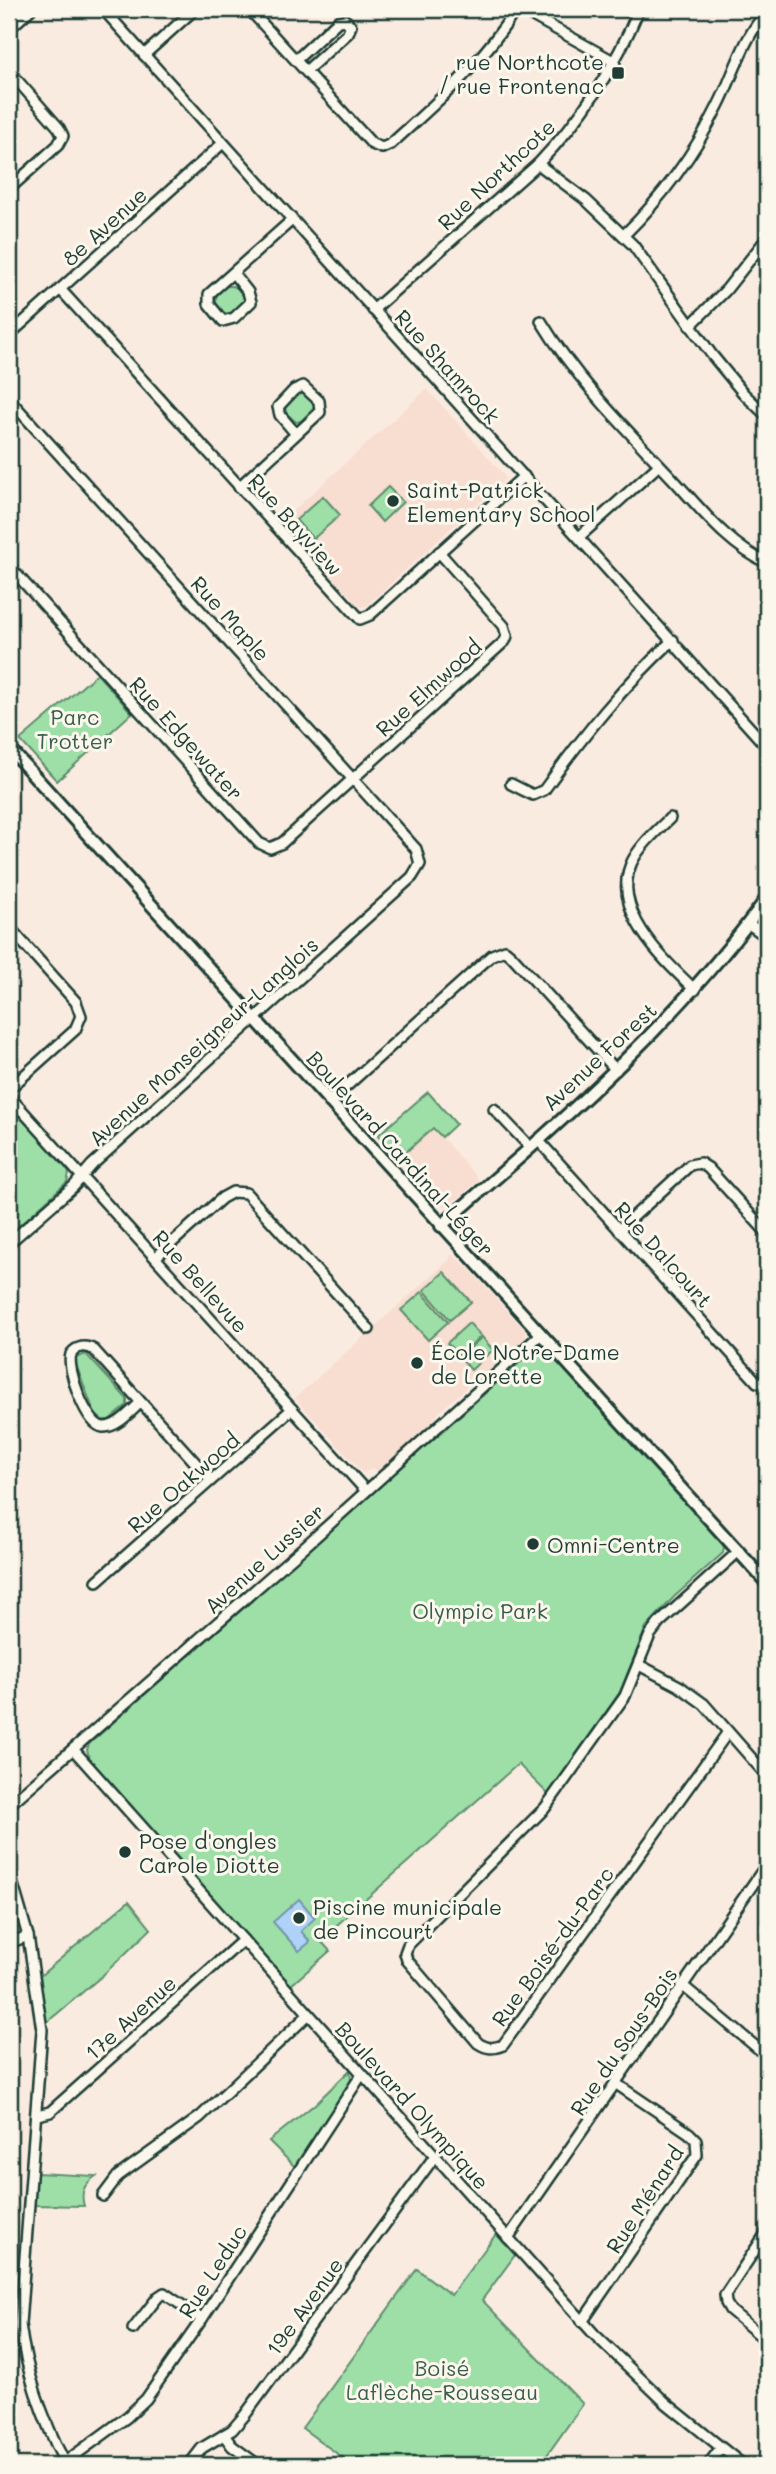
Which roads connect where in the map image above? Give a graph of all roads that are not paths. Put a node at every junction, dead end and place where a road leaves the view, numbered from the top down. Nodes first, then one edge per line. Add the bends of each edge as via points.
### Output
1 (31, 9) edge
2 (103, 9) edge
3 (195, 9) edge
4 (249, 9) edge
5 (518, 9) edge
6 (639, 9) edge
7 (767, 12) edge
8 (9, 29) edge
9 (144, 55) junction
10 (296, 61) junction
11 (615, 62) junction
12 (9, 71) edge
13 (306, 71) junction
14 (223, 142) junction
15 (538, 164) junction
16 (9, 190) edge
17 (292, 220) junction
18 (624, 236) junction
19 (767, 238) edge
20 (233, 273) junction
21 (60, 289) junction
22 (373, 310) junction
23 (541, 321) dead end
24 (690, 326) junction
25 (9, 335) edge
26 (9, 399) edge
27 (767, 416) edge
28 (296, 434) junction
29 (659, 465) junction
30 (524, 476) junction
31 (239, 487) junction
32 (579, 537) junction
33 (439, 552) junction
34 (767, 563) edge
35 (9, 566) edge
36 (673, 640) junction
37 (767, 747) edge
38 (9, 748) edge
39 (352, 779) junction
40 (510, 784) dead end
41 (670, 818) dead end
42 (420, 864) joint
43 (767, 898) edge
44 (749, 923) junction
45 (9, 927) edge
46 (767, 937) edge
47 (695, 990) junction
48 (254, 1019) junction
49 (617, 1070) junction
50 (9, 1089) edge
51 (9, 1096) edge
52 (329, 1102) junction
53 (495, 1109) dead end
54 (534, 1144) junction
55 (82, 1176) junction
56 (441, 1226) junction
57 (620, 1230) junction
58 (767, 1233) edge
59 (9, 1243) edge
60 (156, 1257) junction
61 (369, 1329) dead end
62 (540, 1335) junction
63 (767, 1385) edge
64 (140, 1403) junction
65 (292, 1409) junction
66 (211, 1480) junction
67 (366, 1491) junction
68 (739, 1551) junction
69 (97, 1581) dead end
70 (767, 1583) edge
71 (639, 1665) junction
72 (728, 1732) junction
73 (73, 1749) junction
74 (767, 1776) edge
75 (9, 1805) edge
76 (767, 1864) edge
77 (9, 1871) edge
78 (28, 1936) junction
79 (243, 1940) junction
80 (9, 1943) edge
81 (682, 1985) junction
82 (309, 2014) junction
83 (767, 2056) edge
84 (362, 2074) junction
85 (615, 2084) junction
86 (37, 2115) junction
87 (435, 2156) junction
88 (103, 2196) dead end
89 (767, 2232) edge
90 (508, 2238) junction
91 (202, 2319) junction
92 (583, 2322) junction
93 (133, 2329) dead end
94 (767, 2341) edge
95 (224, 2435) junction
96 (720, 2449) junction
97 (65, 2464) edge
98 (189, 2465) edge
99 (258, 2465) edge
100 (708, 2465) edge
101 (743, 2465) edge

1 - 8 street
2 - 9 street, Rue Shamrock
3 - 9 street
4 - 10 street
5 - 11 street
5 - 13 street via 470,71 382,148 372,144
6 - 11 street, Rue Northcote
7 - 18 street via 752,31 699,142
9 - 14 street, Rue Shamrock
10 - 13 street
10 - 13 street via 338,22 349,23 348,33
11 - 15 street, Rue Northcote via 586,109
12 - 16 street via 63,136
14 - 17 street, Rue Shamrock
14 - 21 street, 8e Avenue
15 - 18 street
15 - 22 street, Rue Northcote
17 - 20 street
17 - 22 street, Rue Shamrock
18 - 24 street
19 - 24 street
20 - 20 street via 208,298 223,321 234,318 251,302
21 - 25 street, 8e Avenue
21 - 31 street, Rue Bayview
22 - 30 street, Rue Shamrock
23 - 29 street via 578,373
24 - 27 street
26 - 39 street, Rue Maple
28 - 28 street via 321,408 303,386 278,407
28 - 31 street
29 - 32 street
29 - 34 street via 726,536
30 - 32 street, Rue Shamrock
30 - 33 street, Rue Bayview
31 - 33 street, Rue Bayview via 360,619
32 - 36 street, Rue Shamrock
33 - 39 street, Rue Elmwood via 504,626 507,636
35 - 39 street, Rue Edgewater via 264,847 282,843
36 - 37 street, Rue Shamrock
36 - 40 street via 594,722 544,790 533,795
38 - 48 street, Boulevard Cardinal-Léger
39 - 42 street, Rue Maple via 416,849
41 - 47 street via 636,855 627,893 647,937
42 - 48 street, Avenue Monseigneur-Langlois via 412,877
43 - 44 street, Avenue Forest
44 - 46 street
44 - 47 street, Avenue Forest
45 - 50 street via 76,1002 81,1016 75,1030
47 - 49 street, Avenue Forest
48 - 52 street, Boulevard Cardinal-Léger
48 - 55 street, Avenue Monseigneur-Langlois
49 - 52 street via 508,952 500,950
49 - 54 street, Avenue Forest
51 - 55 street, Rue Bellevue
52 - 56 street, Boulevard Cardinal-Léger
53 - 54 street, Rue Dalcourt
54 - 56 street, Avenue Forest
54 - 57 street, Rue Dalcourt
55 - 59 street, Avenue Monseigneur-Langlois
55 - 60 street, Rue Bellevue
56 - 62 street, Boulevard Cardinal-Léger
57 - 58 street via 690,1165 700,1163
57 - 63 street, Rue Dalcourt via 757,1382
60 - 61 street via 228,1194 246,1193
60 - 65 street, Rue Bellevue
62 - 67 street, Avenue Lussier
62 - 68 street, Boulevard Cardinal-Léger
64 - 64 street via 94,1350 85,1346 73,1351 70,1368 93,1423 103,1427 114,1424
64 - 66 street
65 - 66 street, Rue Oakwood
65 - 67 street, Rue Bellevue
66 - 69 street, Rue Oakwood
67 - 73 street, Avenue Lussier
68 - 70 street, Boulevard Cardinal-Léger
68 - 71 street, Rue Boisé-du-Parc via 659,1623
71 - 72 street via 692,1694
71 - 72 street, Rue Boisé-du-Parc via 614,1715 545,1808 408,1945 407,1960 478,2043 486,2048 503,2045
72 - 74 street
73 - 75 street, Avenue Lussier
73 - 79 street, Boulevard Olympique
76 - 81 street, Rue du Sous-Bois
77 - 78 street
78 - 80 street
78 - 86 street via 42,2030
79 - 82 street, Boulevard Olympique
79 - 86 street, 17e Avenue via 57,2105
81 - 83 street
81 - 85 street, Rue du Sous-Bois
82 - 84 street, Boulevard Olympique
82 - 88 street via 200,2117 118,2176
84 - 87 street, Boulevard Olympique
84 - 91 street, Rue Leduc
85 - 90 street, Rue du Sous-Bois
85 - 92 street, Rue Ménard via 689,2133 696,2140 697,2155
86 - 97 street via 20,2323 36,2389
87 - 90 street, Boulevard Olympique
87 - 95 street, 19e Avenue via 245,2415
89 - 94 street via 725,2295 730,2310
90 - 92 street, Boulevard Olympique
91 - 93 street via 164,2293
91 - 97 street, Rue Leduc via 138,2408
92 - 96 street, Boulevard Olympique via 642,2382
95 - 98 street, 19e Avenue via 202,2448
95 - 99 street
96 - 100 street
96 - 101 street, Boulevard Olympique

